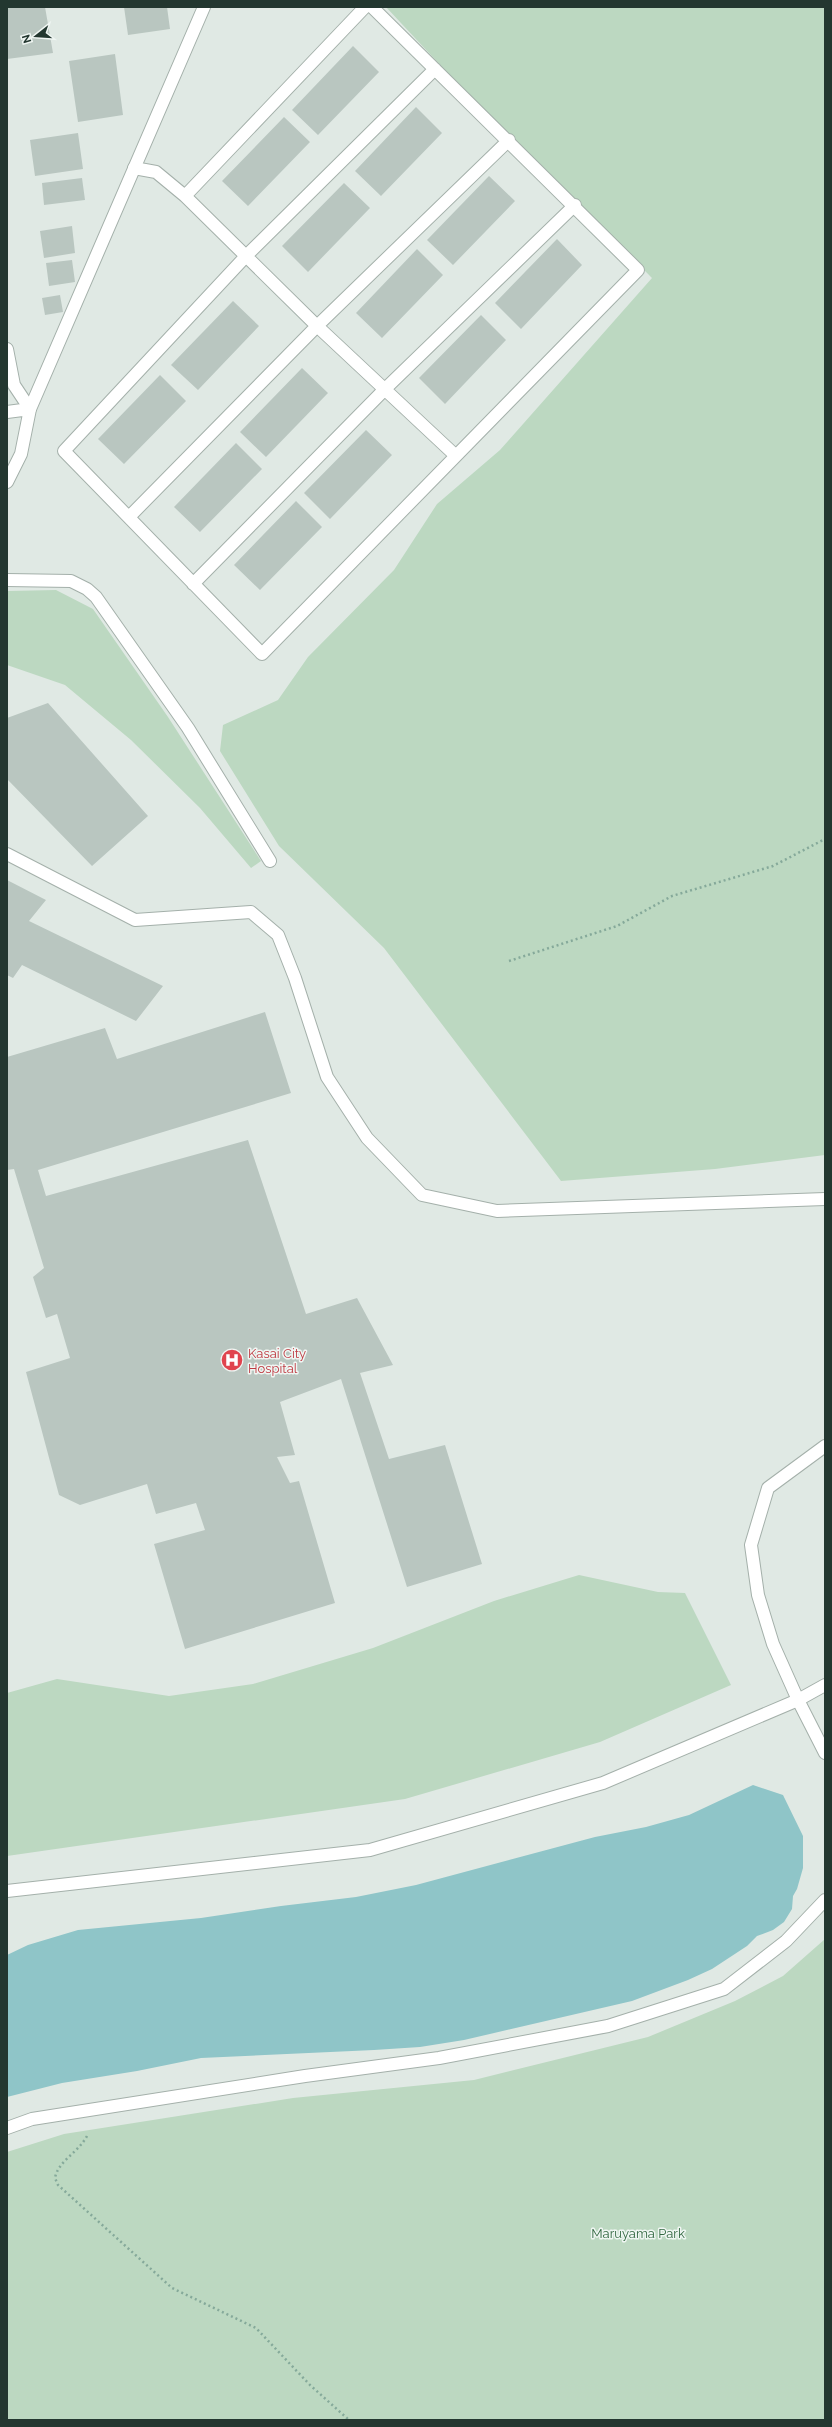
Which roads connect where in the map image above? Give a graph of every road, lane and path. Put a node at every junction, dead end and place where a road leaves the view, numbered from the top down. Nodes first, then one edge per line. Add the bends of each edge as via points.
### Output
1 (204, 7) edge
2 (365, 7) edge
3 (372, 7) edge
4 (435, 69) junction
5 (509, 140) junction
6 (134, 168) junction
7 (185, 196) junction
8 (575, 205) junction
9 (247, 255) junction
10 (317, 326) junction
11 (7, 349) edge
12 (385, 389) junction
13 (30, 409) junction
14 (7, 412) edge
15 (456, 456) junction
16 (7, 482) edge
17 (129, 517) junction
18 (7, 580) edge
19 (194, 584) junction
20 (825, 839) edge
21 (7, 854) edge
22 (270, 861) dead end
23 (509, 961) dead end
24 (825, 1199) edge
25 (825, 1446) edge
26 (825, 1685) edge
27 (798, 1700) junction
28 (825, 1753) edge
29 (7, 1891) edge
30 (825, 1900) edge
31 (82, 2112) junction
32 (7, 2128) edge
33 (349, 2420) edge

1 - 6 street
2 - 7 street
3 - 4 street
4 - 5 street
4 - 9 street
5 - 8 street
5 - 10 street
6 - 7 street via 156,172
6 - 13 street
7 - 9 street
8 - 12 street
8 - 15 street via 638,270
9 - 10 street
9 - 17 street via 64,451
10 - 12 street
10 - 17 street
11 - 13 street via 14,385
12 - 15 street
12 - 19 street
13 - 14 street
13 - 16 street via 21,454
15 - 19 street via 262,654
17 - 19 street
18 - 22 street via 71,581 96,597 188,728
20 - 23 path via 773,866 672,896 617,926
21 - 24 street via 135,920 251,912 278,935 295,978 327,1077 367,1138 422,1195 497,1211
25 - 27 street via 768,1488 751,1545 758,1595 773,1644
26 - 27 street
27 - 28 street
27 - 29 street via 603,1783 370,1850
30 - 31 street via 786,1941 724,1989 608,2026 440,2058 305,2076
31 - 32 street via 32,2119
31 - 33 path via 89,2132 77,2152 58,2168 55,2178 58,2185 172,2288 260,2331 310,2384

